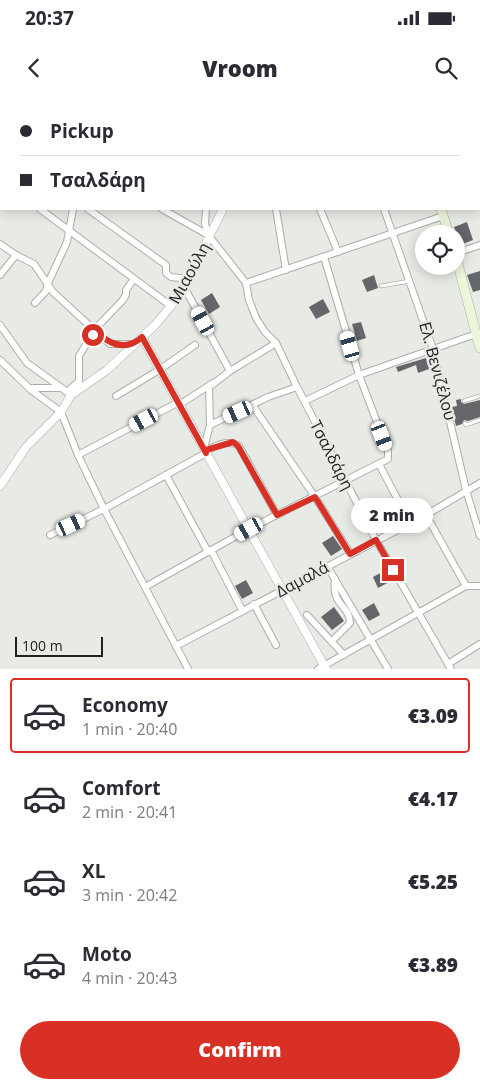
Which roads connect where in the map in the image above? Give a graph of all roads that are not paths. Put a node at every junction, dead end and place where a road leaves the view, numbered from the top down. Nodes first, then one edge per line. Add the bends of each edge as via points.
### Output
1 (41, 210) edge
2 (73, 210) edge
3 (89, 210) edge
4 (164, 210) edge
5 (206, 210) edge
6 (222, 210) edge
7 (276, 210) edge
8 (320, 210) edge
9 (384, 210) edge
10 (442, 212) edge
11 (446, 225) edge
12 (70, 230) junction
13 (393, 234) junction
14 (209, 236) junction
15 (0, 244) edge
16 (480, 245) edge
17 (465, 250) edge
18 (338, 252) junction
19 (16, 255) junction
20 (324, 257) junction
21 (286, 270) junction
22 (0, 275) edge
23 (462, 275) edge
24 (134, 279) junction
25 (189, 279) junction
26 (410, 281) junction
27 (246, 282) junction
28 (48, 283) junction
29 (381, 286) dead end
30 (184, 287) junction
31 (35, 304) dead end
32 (171, 306) junction
33 (476, 316) edge
34 (0, 325) edge
35 (95, 331) junction
36 (476, 334) junction
37 (142, 337) junction
38 (276, 343) junction
39 (134, 344) junction
40 (195, 345) dead end
41 (433, 348) junction
42 (480, 348) edge
43 (0, 360) edge
44 (159, 370) junction
45 (230, 371) junction
46 (359, 375) junction
47 (213, 383) junction
48 (297, 387) junction
49 (29, 388) junction
50 (60, 388) junction
51 (69, 394) junction
52 (116, 396) dead end
53 (480, 396) edge
54 (304, 401) junction
55 (464, 401) dead end
56 (177, 403) junction
57 (253, 406) junction
58 (61, 412) junction
59 (480, 420) edge
60 (465, 423) dead end
61 (210, 425) junction
62 (206, 452) junction
63 (78, 455) junction
64 (379, 464) junction
65 (166, 475) junction
66 (345, 480) junction
67 (480, 483) edge
68 (0, 486) edge
69 (466, 490) junction
70 (315, 497) junction
71 (104, 509) junction
72 (426, 514) junction
73 (277, 515) junction
74 (410, 522) junction
75 (249, 529) junction
76 (50, 535) dead end
77 (480, 536) edge
78 (376, 540) junction
79 (209, 551) junction
80 (350, 554) junction
81 (326, 566) junction
82 (336, 579) junction
83 (466, 586) junction
84 (480, 586) edge
85 (145, 587) junction
86 (282, 589) junction
87 (254, 604) junction
88 (242, 610) junction
89 (418, 613) junction
90 (307, 615) dead end
91 (372, 640) junction
92 (332, 641) junction
93 (276, 645) dead end
94 (479, 645) edge
95 (176, 646) junction
96 (344, 655) junction
97 (450, 666) edge
98 (323, 668) edge
99 (188, 669) edge
100 (388, 669) edge

1 - 12 street
2 - 12 street
3 - 25 street via 166,265 166,273 171,277
4 - 14 street
5 - 14 street via 205,224
6 - 14 street, Μιαούλη
7 - 21 street
8 - 18 street
9 - 13 street, Ελ. Βενιζέλου
10 - 11 main road
10 - 13 street
12 - 24 street
12 - 28 street
13 - 18 street
13 - 26 street, Ελ. Βενιζέλου
14 - 25 street, Μιαούλη
14 - 27 street
15 - 19 street
16 - 17 street
18 - 20 street
19 - 22 street
19 - 28 street via 34,264
20 - 21 street
20 - 46 street
21 - 27 street
23 - 33 main road
24 - 32 street
24 - 35 street via 122,302
25 - 30 street, Μιαούλη
26 - 29 lane
26 - 41 street, Ελ. Βενιζέλου
27 - 38 street, Τσαλδάρη via 256,318
28 - 31 street via 46,291
28 - 35 street via 53,292
30 - 32 street, Μιαούλη
30 - 45 street
32 - 37 street, Μιαούλη
33 - 36 main road
34 - 50 street via 27,363
35 - 39 street via 110,344
35 - 51 street via 79,356 79,382
36 - 41 street
36 - 42 main road
37 - 39 street, Μιαούλη
37 - 44 street
38 - 45 street
38 - 48 street, Τσαλδάρη
39 - 51 street, Μιαούλη via 100,375
40 - 44 street
41 - 46 street
41 - 69 street, Ελ. Βενιζέλου
43 - 49 street
44 - 52 street
44 - 56 street
45 - 47 street
46 - 54 street
46 - 64 street via 388,451 388,459
47 - 56 street
47 - 61 street via 209,387
48 - 54 street, Τσαλδάρη
48 - 57 street
49 - 50 street
49 - 58 street
50 - 51 street
51 - 58 street, Μιαούλη
53 - 55 lane
54 - 66 street, Τσαλδάρη
56 - 62 street
56 - 63 street
57 - 61 street
57 - 70 street
58 - 63 street
58 - 68 street, Μιαούλη via 26,447
59 - 60 lane
61 - 62 street
62 - 65 street
62 - 73 street via 228,442 238,446
62 - 75 street
63 - 71 street
64 - 66 street
64 - 74 street
65 - 71 street
65 - 79 street
66 - 70 street
66 - 78 street, Τσαλδάρη
67 - 69 street, Δαμαλά
69 - 72 street, Δαμαλά
69 - 77 street, Ελ. Βενιζέλου
70 - 73 street
70 - 80 street
71 - 76 street
71 - 85 street
72 - 74 street, Δαμαλά
72 - 83 street
73 - 75 street
74 - 78 street, Δαμαλά
75 - 79 street
75 - 86 street
78 - 80 street, Δαμαλά
78 - 89 street, Τσαλδάρη
79 - 85 street
79 - 88 street
80 - 81 street, Δαμαλά
81 - 82 street
81 - 86 street, Δαμαλά
82 - 91 street
82 - 92 street via 337,600 348,612 350,623
83 - 84 street
83 - 89 street
85 - 95 street
86 - 87 street, Δαμαλά
86 - 98 street
87 - 88 street, Δαμαλά
87 - 93 street
88 - 95 street, Δαμαλά
89 - 91 street
89 - 97 street, Τσαλδάρη
90 - 92 street
91 - 96 street
91 - 100 street
92 - 96 street
94 - 97 street
95 - 99 street
96 - 98 street

